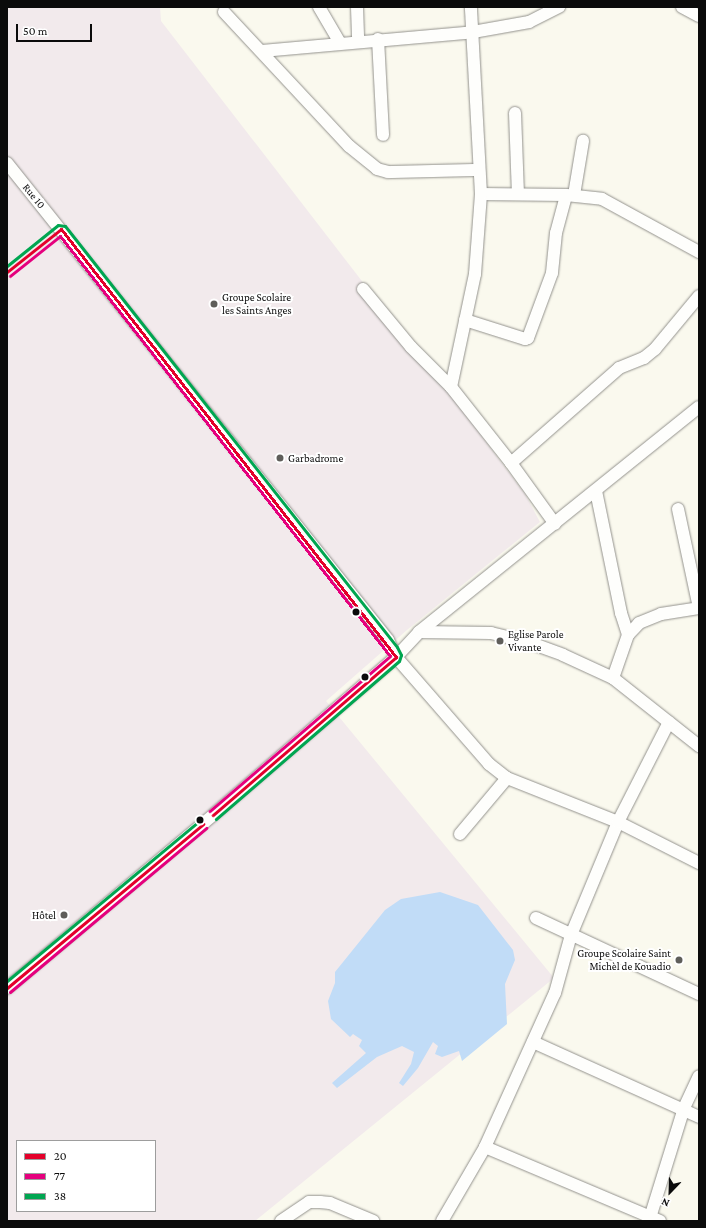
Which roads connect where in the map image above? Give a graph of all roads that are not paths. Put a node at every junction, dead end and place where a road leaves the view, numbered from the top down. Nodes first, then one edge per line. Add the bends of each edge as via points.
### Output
1 (319, 7) edge
2 (357, 7) edge
3 (471, 7) edge
4 (559, 7) edge
5 (682, 7) edge
6 (224, 12) dead end
7 (699, 16) edge
8 (473, 32) junction
9 (378, 39) junction
10 (358, 41) junction
11 (340, 43) junction
12 (262, 51) junction
13 (515, 113) dead end
14 (383, 135) dead end
15 (583, 141) dead end
16 (7, 163) edge
17 (478, 170) junction
18 (481, 194) junction
19 (518, 194) junction
20 (570, 195) junction
21 (699, 252) edge
22 (363, 289) dead end
23 (699, 296) edge
24 (465, 320) junction
25 (451, 387) junction
26 (699, 406) edge
27 (511, 463) junction
28 (596, 491) junction
29 (678, 509) dead end
30 (555, 524) junction
31 (699, 608) edge
32 (419, 632) junction
33 (628, 634) junction
34 (396, 657) junction
35 (613, 678) junction
36 (669, 722) junction
37 (699, 746) edge
38 (507, 778) junction
39 (618, 822) junction
40 (460, 834) dead end
41 (699, 863) edge
42 (536, 918) dead end
43 (570, 935) junction
44 (7, 988) edge
45 (699, 994) edge
46 (533, 1042) junction
47 (699, 1076) edge
48 (684, 1108) junction
49 (699, 1117) edge
50 (485, 1147) junction
51 (654, 1220) edge
52 (281, 1221) edge
53 (373, 1221) edge
54 (442, 1221) edge

1 - 11 street
2 - 10 street
3 - 8 street
4 - 8 street via 529,22
5 - 7 street
6 - 12 street
8 - 9 street
8 - 17 street
9 - 10 street
9 - 14 street
10 - 11 street
11 - 12 street
12 - 17 street via 301,97 349,146 377,169 388,172
13 - 19 street
15 - 20 street
16 - 34 street, Rue 10 via 388,640
17 - 18 street
18 - 19 street
18 - 24 street via 475,274
19 - 20 street
20 - 21 street via 602,199
20 - 24 street via 556,232 552,273 528,338 524,339
22 - 25 street via 411,347
23 - 27 street via 655,349 644,358 619,368
24 - 25 street
25 - 27 street
26 - 28 street
27 - 30 street
28 - 30 street
28 - 33 street via 621,613
29 - 31 street
30 - 32 street
31 - 33 street via 661,614 639,623
32 - 34 street
32 - 35 street via 491,633 521,640 563,655
33 - 35 street
34 - 38 street, Rue 10 via 489,764
34 - 44 street via 119,896
35 - 36 street
36 - 37 street
36 - 39 street
38 - 39 street, Rue 10
38 - 40 street
39 - 41 street, Rue 10
39 - 43 street
42 - 43 street
43 - 45 street
43 - 46 street via 555,992
46 - 48 street
46 - 50 street
47 - 48 street
48 - 49 street
48 - 51 street
50 - 51 street
50 - 54 street
52 - 53 street via 309,1202 320,1202 330,1203

